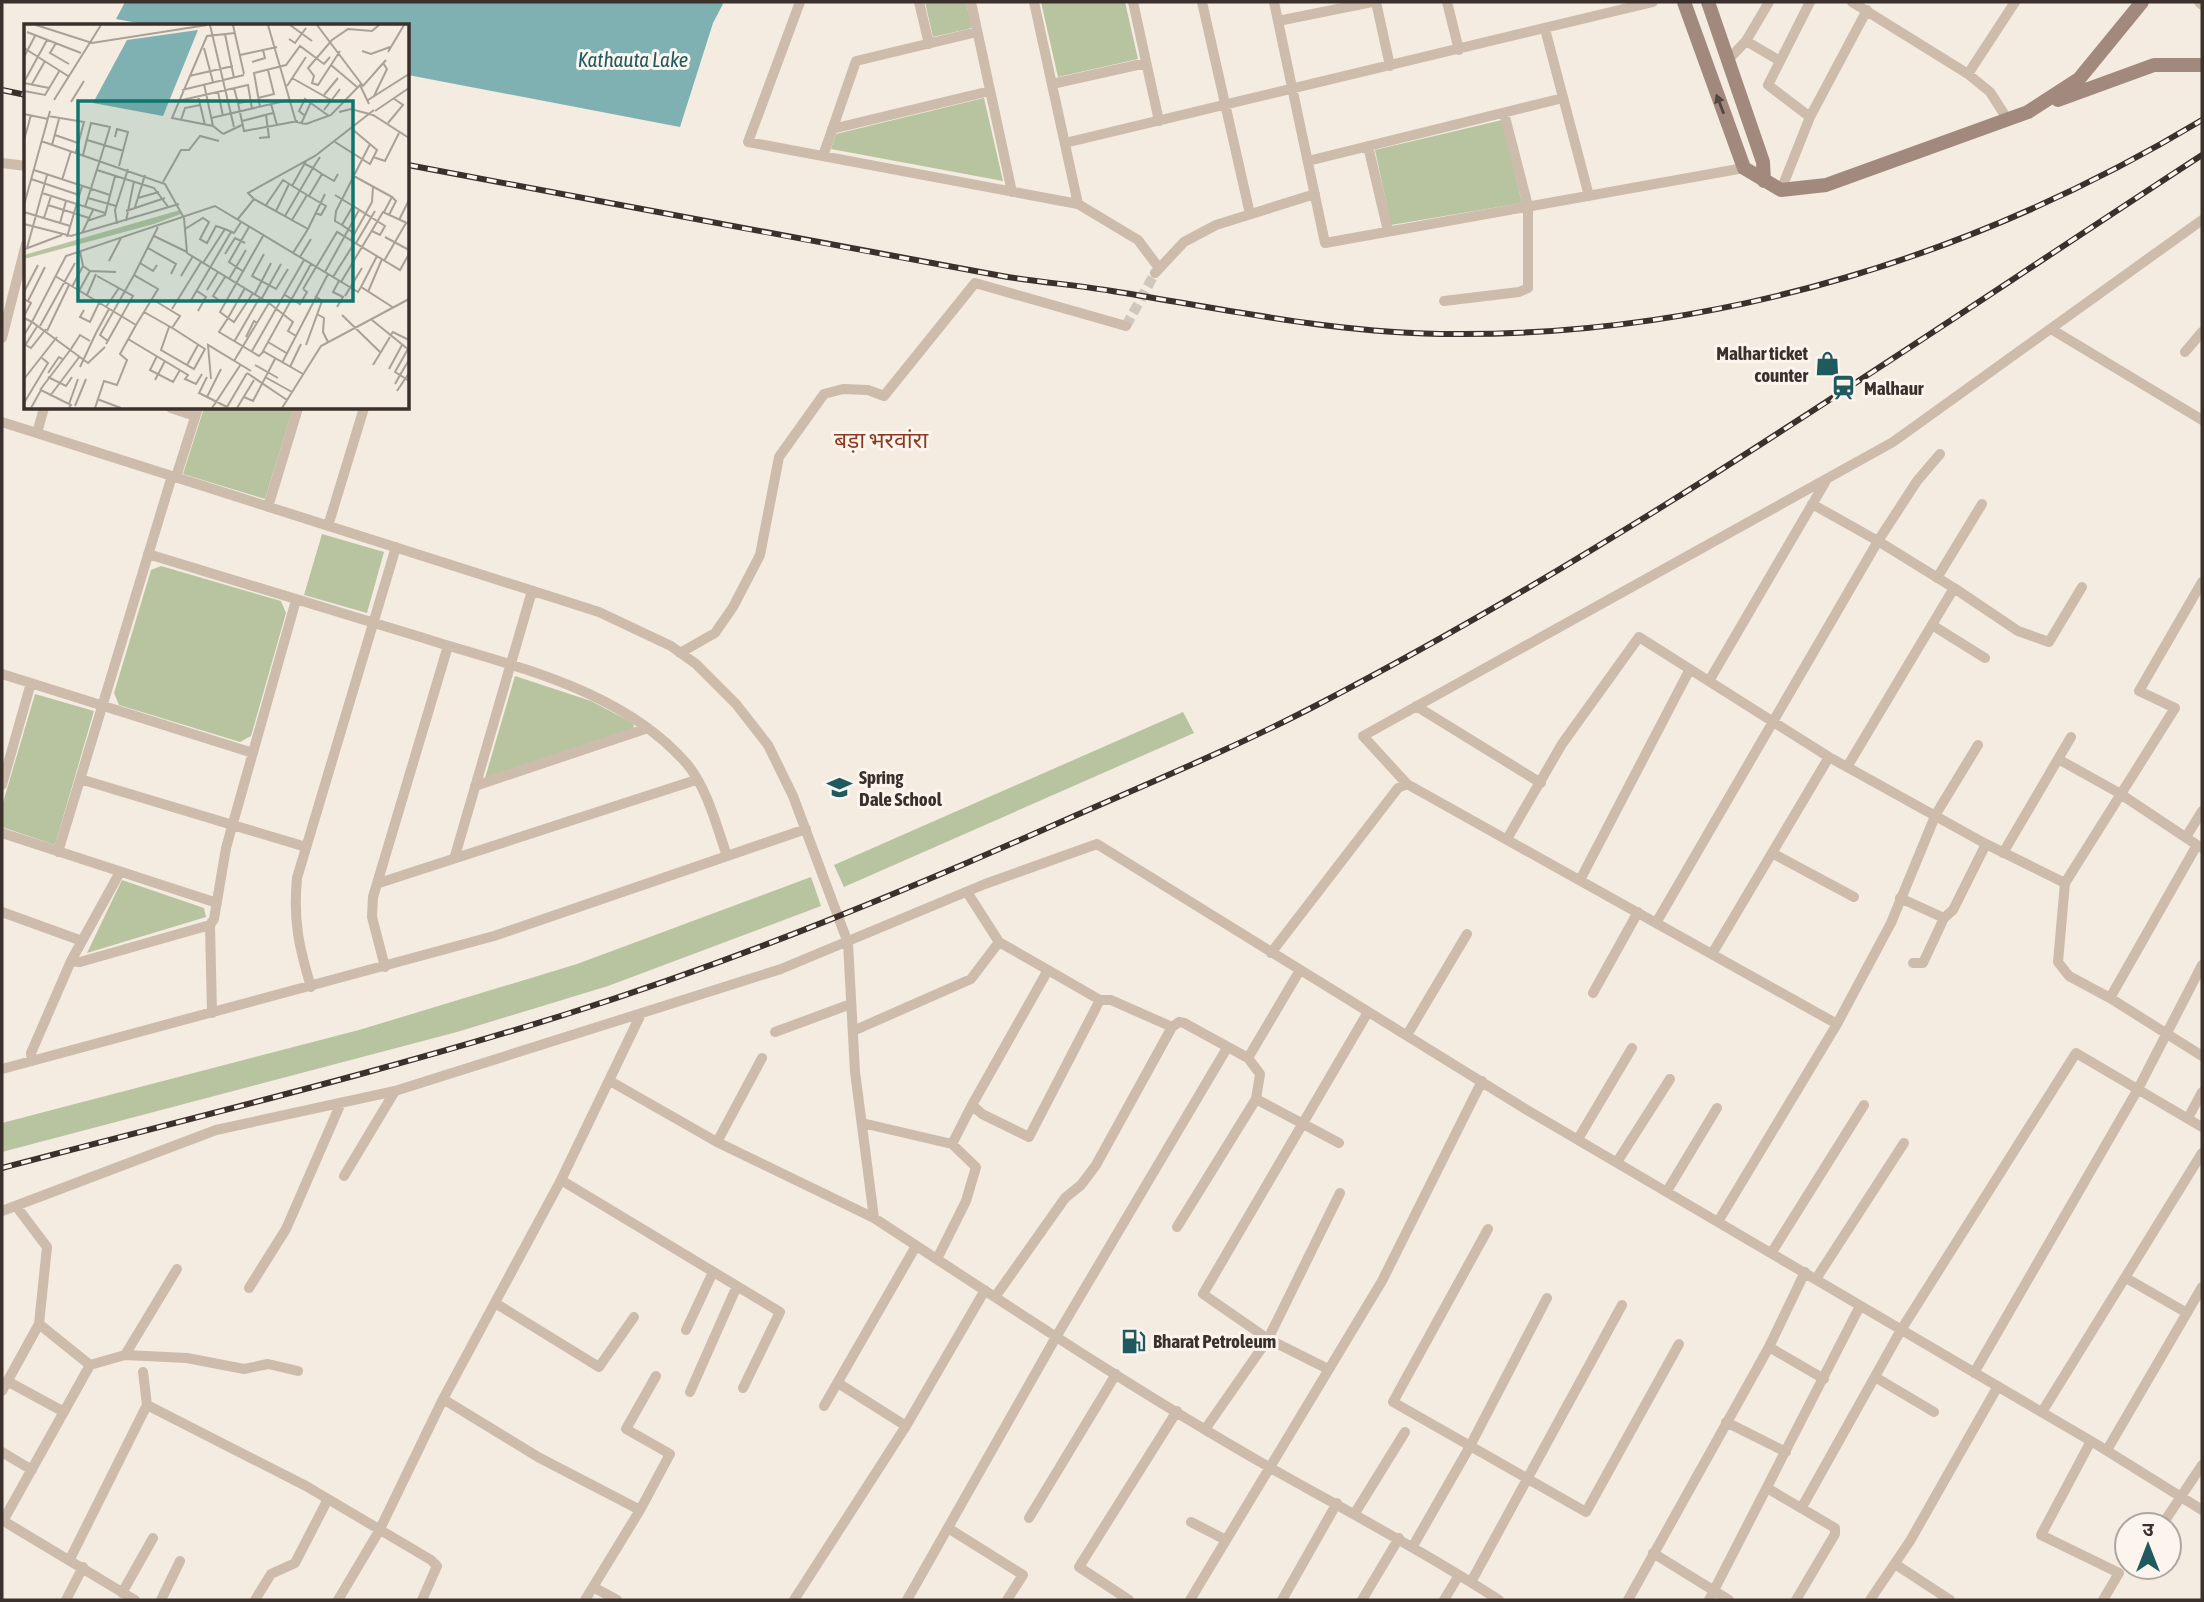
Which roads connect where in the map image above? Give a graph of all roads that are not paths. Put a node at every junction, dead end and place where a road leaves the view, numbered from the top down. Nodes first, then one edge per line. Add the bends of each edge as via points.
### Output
1 (800, 2) edge
2 (919, 2) edge
3 (971, 2) edge
4 (1034, 2) edge
5 (1133, 2) edge
6 (1202, 2) edge
7 (1274, 2) edge
8 (1374, 2) edge
9 (1447, 2) edge
10 (1653, 2) edge
11 (1684, 2) edge
12 (1708, 2) edge
13 (1769, 2) edge
14 (1810, 2) edge
15 (1852, 2) edge
16 (2015, 2) edge
17 (2142, 2) edge
18 (1867, 10) junction
19 (1278, 22) junction
20 (1545, 29) junction
21 (977, 32) junction
22 (1746, 41) junction
23 (929, 44) junction
24 (1459, 50) junction
25 (1726, 53) junction
26 (1702, 54) junction
27 (1780, 61) junction
28 (1146, 63) junction
29 (2202, 65) edge
30 (1390, 66) junction
31 (1968, 74) junction
32 (1052, 84) junction
33 (1293, 89) junction
34 (990, 91) junction
35 (1563, 98) junction
36 (1225, 105) junction
37 (2028, 112) junction
38 (1504, 113) junction
39 (1810, 117) junction
40 (2008, 120) junction
41 (1159, 121) junction
42 (832, 129) junction
43 (1065, 143) junction
44 (1368, 146) junction
45 (823, 156) junction
46 (1308, 161) junction
47 (1763, 162) junction
48 (2, 163) edge
49 (24, 166) edge
50 (1744, 168) junction
51 (1764, 181) junction
52 (1781, 190) junction
53 (1012, 192) junction
54 (1315, 194) junction
55 (1589, 195) junction
56 (1078, 204) junction
57 (1528, 206) junction
58 (1251, 214) junction
59 (2200, 226) edge
60 (1388, 231) junction
61 (24, 252) edge
62 (1444, 301) dead end
63 (1126, 326) dead end
64 (2051, 329) junction
65 (2202, 331) edge
66 (2, 338) edge
67 (2185, 352) dead end
68 (43, 410) edge
69 (297, 410) edge
70 (363, 410) edge
71 (197, 412) edge
72 (2202, 420) edge
73 (2, 422) edge
74 (37, 433) junction
75 (1940, 454) dead end
76 (174, 477) junction
77 (1827, 479) junction
78 (1812, 504) junction
79 (1982, 504) dead end
80 (268, 507) junction
81 (328, 526) junction
82 (1878, 541) junction
83 (396, 547) junction
84 (148, 554) junction
85 (1937, 578) junction
86 (2202, 582) edge
87 (2082, 587) dead end
88 (1954, 588) junction
89 (532, 591) junction
90 (2199, 596) edge
91 (296, 600) junction
92 (374, 623) junction
93 (1932, 625) junction
94 (448, 646) junction
95 (680, 653) junction
96 (1985, 658) dead end
97 (511, 666) junction
98 (1690, 669) junction
99 (2, 674) edge
100 (1709, 681) junction
101 (32, 683) junction
102 (102, 706) junction
103 (1416, 706) junction
104 (1773, 722) junction
105 (648, 729) junction
106 (2071, 737) dead end
107 (1978, 745) dead end
108 (253, 753) junction
109 (6, 755) edge
110 (1829, 757) junction
111 (2058, 759) junction
112 (1847, 767) junction
113 (80, 779) junction
114 (696, 780) junction
115 (1541, 783) junction
116 (1407, 784) junction
117 (2, 785) edge
118 (475, 786) junction
119 (2119, 793) junction
120 (2202, 811) edge
121 (1936, 814) junction
122 (232, 825) junction
123 (806, 829) junction
124 (2, 833) edge
125 (2186, 838) junction
126 (1507, 839) junction
127 (1986, 844) junction
128 (2200, 846) edge
129 (306, 847) junction
130 (58, 852) junction
131 (1772, 853) junction
132 (2003, 853) junction
133 (455, 856) junction
134 (727, 856) junction
135 (120, 872) junction
136 (1580, 880) junction
137 (379, 883) junction
138 (2065, 883) junction
139 (967, 892) junction
140 (1854, 897) dead end
141 (1899, 898) junction
142 (216, 903) junction
143 (2, 912) edge
144 (1639, 912) junction
145 (1944, 918) junction
146 (1656, 923) junction
147 (209, 925) junction
148 (1467, 934) dead end
149 (82, 941) junction
150 (999, 942) junction
151 (848, 943) junction
152 (1272, 953) junction
153 (1712, 954) junction
154 (71, 961) junction
155 (1913, 963) dead end
156 (2202, 965) edge
157 (385, 967) junction
158 (1048, 970) junction
159 (1300, 970) junction
160 (311, 987) junction
161 (1593, 993) dead end
162 (2110, 998) junction
163 (1100, 1000) junction
164 (851, 1003) junction
165 (1368, 1012) junction
166 (212, 1013) junction
167 (640, 1016) junction
168 (1837, 1024) junction
169 (1172, 1027) junction
170 (853, 1031) junction
171 (775, 1032) dead end
172 (2166, 1034) junction
173 (1407, 1035) junction
174 (1227, 1048) junction
175 (1632, 1048) dead end
176 (2202, 1056) edge
177 (762, 1058) dead end
178 (1248, 1058) junction
179 (32, 1061) junction
180 (2, 1069) edge
181 (1670, 1079) dead end
182 (610, 1081) junction
183 (1482, 1081) junction
184 (2138, 1089) junction
185 (395, 1091) junction
186 (2202, 1092) edge
187 (1256, 1099) junction
188 (341, 1103) junction
189 (972, 1105) junction
190 (1864, 1105) dead end
191 (1717, 1108) dead end
192 (2188, 1118) junction
193 (862, 1123) junction
194 (1303, 1124) junction
195 (2202, 1127) edge
196 (1578, 1139) junction
197 (716, 1142) junction
198 (1339, 1143) dead end
199 (1904, 1143) dead end
200 (952, 1144) junction
201 (2202, 1153) edge
202 (1617, 1162) junction
203 (344, 1176) dead end
204 (561, 1180) junction
205 (1667, 1191) junction
206 (1340, 1193) dead end
207 (16, 1206) junction
208 (2, 1211) edge
209 (874, 1218) junction
210 (1719, 1220) junction
211 (1177, 1227) dead end
212 (1488, 1229) dead end
213 (916, 1246) junction
214 (1772, 1252) junction
215 (937, 1259) junction
216 (177, 1269) dead end
217 (713, 1272) junction
218 (1805, 1272) junction
219 (2126, 1278) junction
220 (1816, 1279) junction
221 (737, 1286) junction
222 (2202, 1287) edge
223 (248, 1288) dead end
224 (985, 1290) junction
225 (995, 1297) junction
226 (1547, 1298) dead end
227 (2199, 1300) edge
228 (495, 1303) junction
229 (1622, 1305) dead end
230 (1860, 1306) junction
231 (2187, 1313) junction
232 (634, 1317) dead end
233 (38, 1325) junction
234 (686, 1330) dead end
235 (1901, 1330) junction
236 (1056, 1337) junction
237 (1268, 1339) junction
238 (1679, 1344) dead end
239 (1769, 1346) junction
240 (125, 1355) junction
241 (90, 1365) junction
242 (1328, 1368) junction
243 (298, 1371) dead end
244 (144, 1373) dead end
245 (1974, 1373) junction
246 (1116, 1374) junction
247 (656, 1376) dead end
248 (1875, 1377) junction
249 (1824, 1379) junction
250 (838, 1383) junction
251 (4, 1386) edge
252 (1998, 1386) junction
253 (743, 1388) dead end
254 (690, 1392) dead end
255 (443, 1399) junction
256 (148, 1405) junction
257 (824, 1406) dead end
258 (1177, 1410) junction
259 (64, 1412) junction
260 (1934, 1412) dead end
261 (2042, 1412) junction
262 (1726, 1422) junction
263 (906, 1426) junction
264 (1206, 1428) junction
265 (1405, 1432) dead end
266 (2091, 1441) junction
267 (1469, 1448) junction
268 (2107, 1450) junction
269 (2, 1452) edge
270 (1786, 1452) junction
271 (2202, 1465) edge
272 (1269, 1467) junction
273 (32, 1469) junction
274 (1529, 1481) junction
275 (1767, 1488) junction
276 (2180, 1496) junction
277 (328, 1499) junction
278 (1337, 1503) junction
279 (1802, 1507) junction
280 (640, 1510) junction
281 (2202, 1510) edge
282 (2171, 1511) edge
283 (1355, 1513) junction
284 (1029, 1518) dead end
285 (3, 1521) edge
286 (1191, 1522) dead end
287 (948, 1528) junction
288 (379, 1531) junction
289 (153, 1538) dead end
290 (1399, 1538) junction
291 (1226, 1540) junction
292 (1413, 1546) junction
293 (1653, 1553) junction
294 (70, 1559) junction
295 (180, 1561) dead end
296 (1895, 1564) junction
297 (83, 1567) junction
298 (1459, 1575) junction
299 (1471, 1582) junction
300 (593, 1587) junction
301 (122, 1592) junction
302 (1712, 1596) edge
303 (66, 1600) edge
304 (135, 1600) edge
305 (161, 1600) edge
306 (255, 1600) edge
307 (338, 1600) edge
308 (422, 1600) edge
309 (585, 1600) edge
310 (617, 1600) edge
311 (794, 1600) edge
312 (907, 1600) edge
313 (1007, 1600) edge
314 (1129, 1600) edge
315 (1190, 1600) edge
316 (1282, 1600) edge
317 (1362, 1600) edge
318 (1444, 1600) edge
319 (1499, 1600) edge
320 (1628, 1600) edge
321 (1729, 1600) edge
322 (1796, 1600) edge
323 (1870, 1600) edge
324 (1950, 1600) edge
325 (2103, 1600) edge

1 - 45 street via 748,142
2 - 23 street
3 - 21 street
4 - 32 street
5 - 28 street
6 - 36 street
7 - 19 street
8 - 19 street
8 - 30 street
9 - 24 street
10 - 20 street
11 - 26 street
12 - 25 street
13 - 22 street
14 - 27 street
15 - 18 street
16 - 31 street
17 - 37 street via 2079,79
18 - 31 street
18 - 39 street
19 - 33 street
20 - 24 street
20 - 35 street
21 - 23 street
21 - 34 street
22 - 25 street
22 - 27 street
23 - 42 street via 856,61
24 - 30 street
25 - 26 street
25 - 47 street
50 -> 26 street
27 - 39 street via 1768,85
28 - 32 street
28 - 41 street
29 - 37 street via 2154,65
30 - 33 street
31 - 40 street via 1990,92
32 - 43 street
33 - 36 street
33 - 46 street
34 - 42 street
34 - 53 street
35 - 38 street
35 - 55 street
36 - 41 street
36 - 58 street
37 - 40 street
38 - 44 street
38 - 57 street
39 - 52 street
40 - 52 street via 1826,185
41 - 43 street
42 - 45 street
43 - 56 street
44 - 46 street
44 - 60 street
45 - 53 street
46 - 54 street
47 - 50 street
47 - 51 street
48 - 49 street
50 - 51 street
50 - 55 street
51 - 52 street
53 - 56 street
54 - 58 street
54 - 60 street via 1325,243
55 - 57 street
56 - 58 street via 1138,240 1157,270 1184,242
57 - 60 street
57 - 62 street via 1528,288
59 - 64 street
61 - 66 street
63 - 95 street via 975,283 884,396 843,388 824,394 779,457 760,555 733,607 715,633
64 - 72 street
64 - 77 street via 1893,442
65 - 67 street
68 - 74 street
69 - 80 street
70 - 81 street
71 - 76 street
73 - 74 street
74 - 76 street
75 - 82 street
76 - 80 street
76 - 84 street
77 - 78 street
77 - 103 street
78 - 82 street
78 - 100 street
79 - 85 street
80 - 81 street
81 - 83 street
82 - 85 street
82 - 104 street
83 - 89 street
83 - 92 street
84 - 91 street
84 - 102 street
85 - 88 street
86 - 90 street
87 - 88 street via 2049,642 2018,631
88 - 93 street
89 - 95 street via 636,627
89 - 97 street
90 - 119 street via 2139,691 2175,708
91 - 92 street
91 - 108 street
92 - 94 street
92 - 129 street
93 - 96 street
93 - 112 street
94 - 97 street
94 - 137 street
95 - 123 street via 736,704 768,745
97 - 105 street via 603,700
97 - 118 street
98 - 100 street
98 - 115 street via 1639,637 1562,744
98 - 136 street
99 - 101 street
100 - 104 street
101 - 102 street
101 - 109 street
102 - 108 street
102 - 113 street
103 - 115 street
103 - 116 street via 1363,736
104 - 110 street
104 - 146 street
105 - 114 street via 689,766
105 - 118 street
106 - 111 street
107 - 121 street
108 - 122 street
109 - 117 street
110 - 112 street
110 - 131 street
111 - 119 street
111 - 132 street
112 - 121 street
113 - 122 street
113 - 130 street
114 - 133 street
114 - 134 street
115 - 126 street
116 - 126 street
116 - 152 street via 1398,788
118 - 133 street
119 - 125 street
119 - 138 street
120 - 125 street
121 - 127 street
121 - 141 street
122 - 129 street
122 - 142 street
123 - 134 street
123 - 151 street
124 - 130 street
125 - 128 street
126 - 136 street
127 - 132 street
127 - 145 street
128 - 162 street
129 - 160 street via 294,915
130 - 135 street
131 - 140 street
131 - 153 street
132 - 138 street
133 - 137 street
134 - 157 street via 494,936
135 - 142 street
135 - 149 street
136 - 144 street
137 - 157 street via 372,917
138 - 162 street via 2058,962 2069,976
139 - 150 street
139 - 151 street
139 - 152 street via 1097,844
141 - 145 street
141 - 168 street via 1891,923
142 - 147 street
143 - 149 street
144 - 146 street
144 - 161 street
145 - 155 street via 1923,963
146 - 153 street
147 - 154 street
147 - 166 street
148 - 173 street
149 - 154 street
150 - 158 street
150 - 170 street via 971,979
151 - 164 street
151 - 167 street
152 - 159 street
153 - 168 street
154 - 179 street via 31,1053
156 - 172 street
157 - 160 street
158 - 163 street
158 - 189 street
159 - 165 street
159 - 178 street
160 - 166 street
162 - 172 street
163 - 169 street via 1111,1000
163 - 189 street via 1029,1137
164 - 170 street
164 - 171 street
165 - 173 street
165 - 194 street
166 - 179 street
167 - 182 street
167 - 185 street
168 - 210 street
169 - 174 street via 1184,1023
169 - 225 street via 1096,1165 1065,1198
170 - 193 street
172 - 176 street
172 - 184 street
173 - 183 street
174 - 178 street
174 - 236 street
175 - 196 street
177 - 197 street
178 - 187 street via 1260,1074
179 - 180 street
181 - 202 street
182 - 197 street
182 - 204 street
183 - 196 street
183 - 242 street via 1382,1281
184 - 192 street
184 - 235 street via 2076,1053
184 - 245 street
185 - 188 street
185 - 203 street
186 - 192 street
187 - 194 street
187 - 211 street
188 - 207 street via 216,1130
188 - 223 street via 286,1229
189 - 200 street
190 - 214 street
191 - 205 street
192 - 195 street
193 - 200 street
193 - 209 street
194 - 198 street
194 - 237 street via 1203,1294
196 - 202 street
197 - 209 street
199 - 220 street
200 - 215 street via 976,1167 966,1201
201 - 219 street
202 - 205 street
204 - 217 street
204 - 228 street
205 - 210 street
206 - 237 street
207 - 208 street
207 - 233 street via 47,1247
209 - 213 street
210 - 214 street
212 - 267 street via 1393,1402
213 - 215 street
213 - 250 street
214 - 218 street
215 - 224 street
216 - 240 street
217 - 221 street
217 - 234 street
218 - 220 street
218 - 239 street
219 - 231 street
219 - 261 street
220 - 230 street
221 - 253 street via 780,1312
221 - 254 street
222 - 227 street
224 - 225 street
224 - 263 street
225 - 236 street
226 - 267 street
227 - 231 street
228 - 232 street via 599,1367
228 - 255 street
229 - 274 street
230 - 235 street
230 - 249 street
231 - 268 street
233 - 241 street
233 - 251 street
235 - 245 street
235 - 248 street
236 - 246 street
236 - 287 street
237 - 242 street
237 - 264 street
238 - 274 street via 1586,1511
239 - 249 street
239 - 262 street
240 - 241 street
240 - 243 street via 244,1369 268,1364
241 - 259 street
242 - 272 street
244 - 256 street
245 - 252 street
246 - 258 street
246 - 284 street
247 - 280 street via 626,1429 670,1454
248 - 260 street
248 - 279 street
249 - 270 street
250 - 257 street
250 - 263 street
251 - 259 street
252 - 261 street
252 - 296 street
255 - 280 street via 538,1457
255 - 288 street
256 - 277 street
256 - 294 street
258 - 264 street
258 - 314 street via 1079,1567
259 - 273 street
261 - 266 street
262 - 270 street
262 - 293 street
263 - 311 street
264 - 272 street
265 - 283 street
266 - 268 street
266 - 325 street via 2041,1535 2119,1573
267 - 274 street
267 - 292 street
268 - 276 street
269 - 273 street
270 - 275 street
271 - 276 street
272 - 278 street
272 - 291 street
273 - 285 street
274 - 299 street
275 - 279 street
275 - 302 street
276 - 281 street
276 - 282 street
277 - 288 street
277 - 306 street via 295,1563 271,1574
278 - 283 street
278 - 316 street
279 - 322 street via 1835,1528 1835,1534
280 - 300 street
283 - 290 street
285 - 294 street
286 - 291 street
287 - 312 street
287 - 313 street via 1023,1575
288 - 307 street
288 - 308 street via 437,1566
289 - 301 street
290 - 292 street
290 - 317 street
291 - 315 street
292 - 298 street
293 - 302 street
293 - 320 street
294 - 297 street
295 - 305 street
296 - 323 street
296 - 324 street
297 - 301 street
297 - 303 street
298 - 299 street
298 - 318 street
299 - 319 street
300 - 309 street
300 - 310 street
301 - 304 street
302 - 321 street

